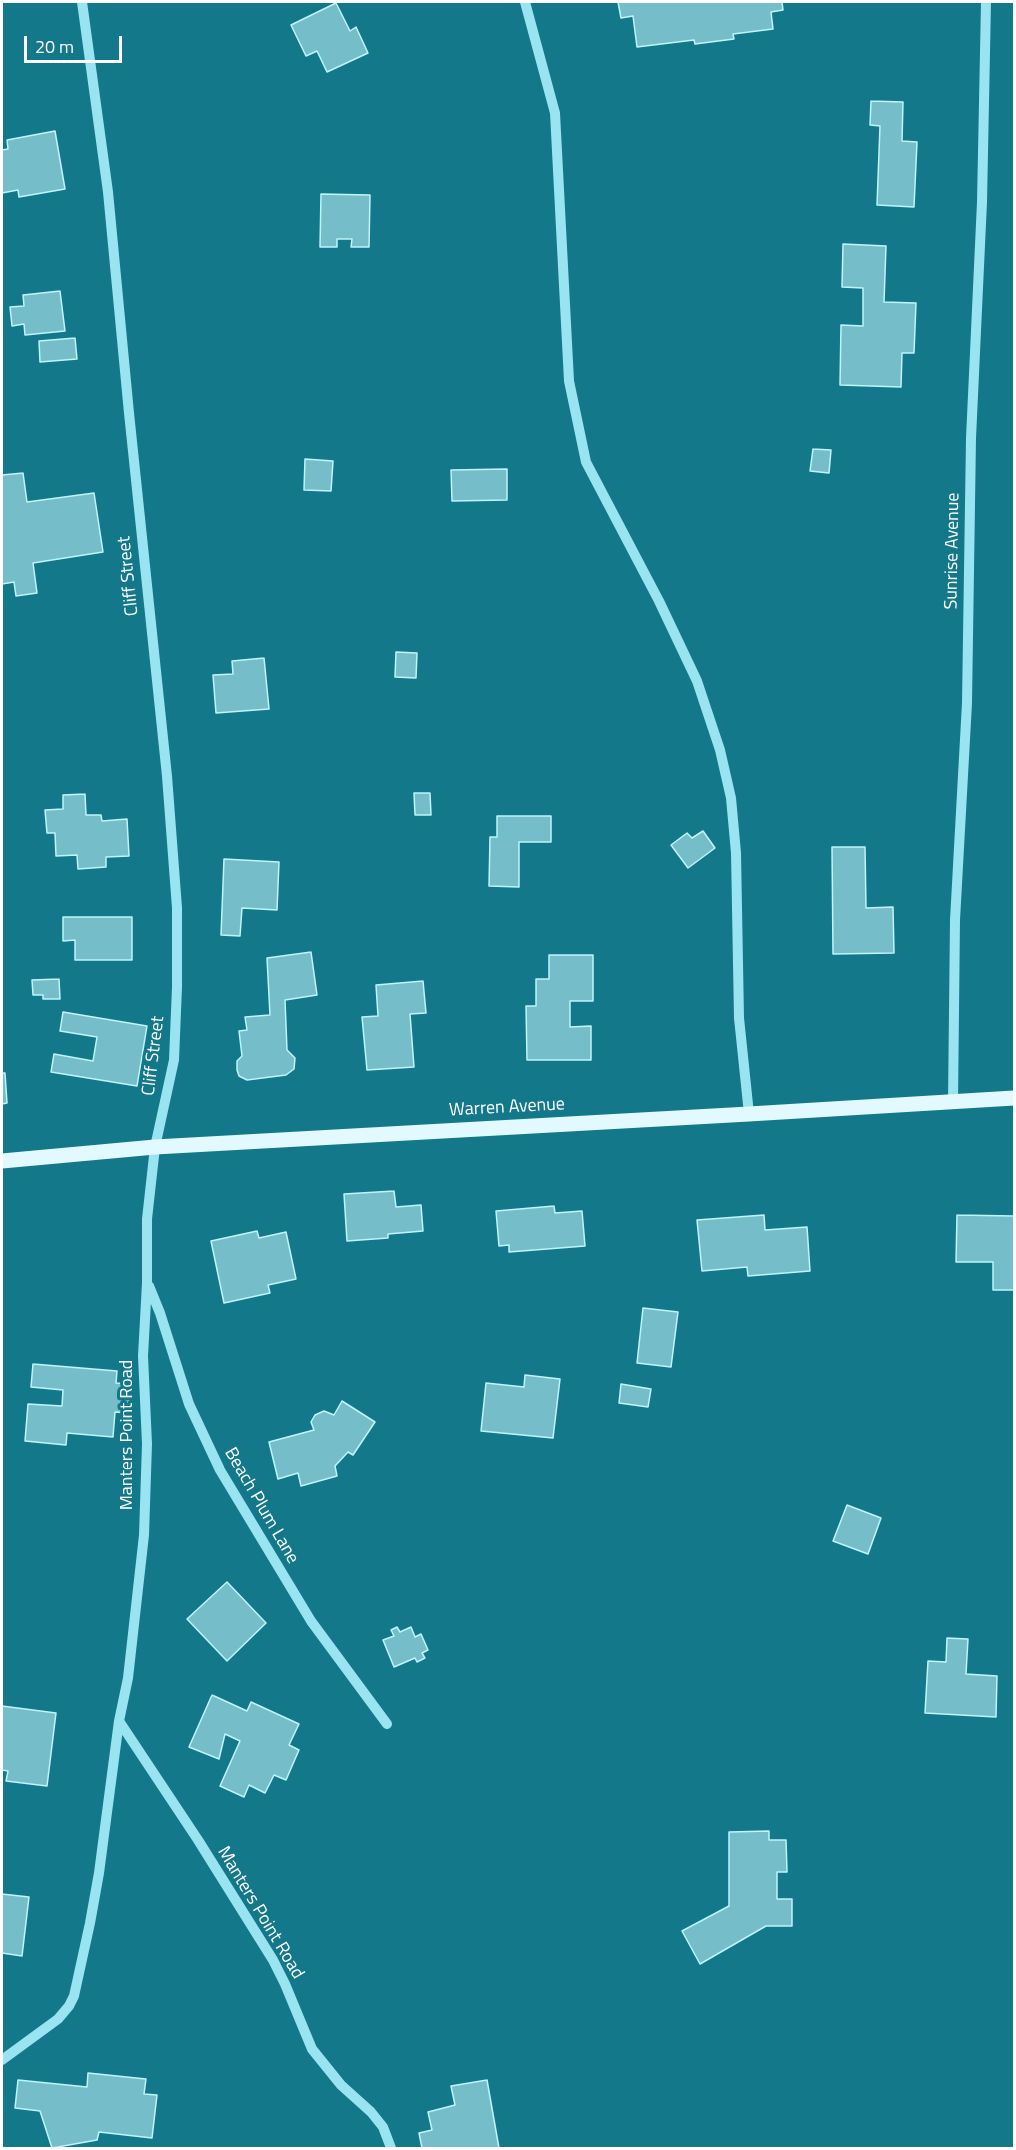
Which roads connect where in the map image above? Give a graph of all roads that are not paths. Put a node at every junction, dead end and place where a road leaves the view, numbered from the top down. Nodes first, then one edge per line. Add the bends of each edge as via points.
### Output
1 (82, 2) edge
2 (525, 2) edge
3 (986, 2) edge
4 (1014, 1098) edge
5 (954, 1102) junction
6 (749, 1114) junction
7 (155, 1147) junction
8 (2, 1161) edge
9 (147, 1283) junction
10 (119, 1721) junction
11 (387, 1724) dead end
12 (2, 2060) edge
13 (391, 2148) edge

1 - 7 street, Cliff Street via 108,192 172,826 177,919 174,1050
2 - 6 street via 555,113 569,381 586,462 698,681 731,798 736,853 738,997
3 - 5 street, Sunrise Avenue via 971,438 967,703 955,920
4 - 5 main road, Warren Avenue
5 - 6 main road, Warren Avenue
6 - 7 main road, Warren Avenue
7 - 8 main road, Warren Avenue
7 - 9 street, Manters Point Road via 147,1219
9 - 10 street, Manters Point Road via 143,1356 147,1444 144,1535 128,1678
9 - 11 street, Beach Plum Lane via 189,1404 220,1470 311,1621
10 - 12 street, Manters Point Road via 99,1873 74,1996 58,2019
10 - 13 street, Manters Point Road via 273,1960 312,2049 341,2085 371,2112

